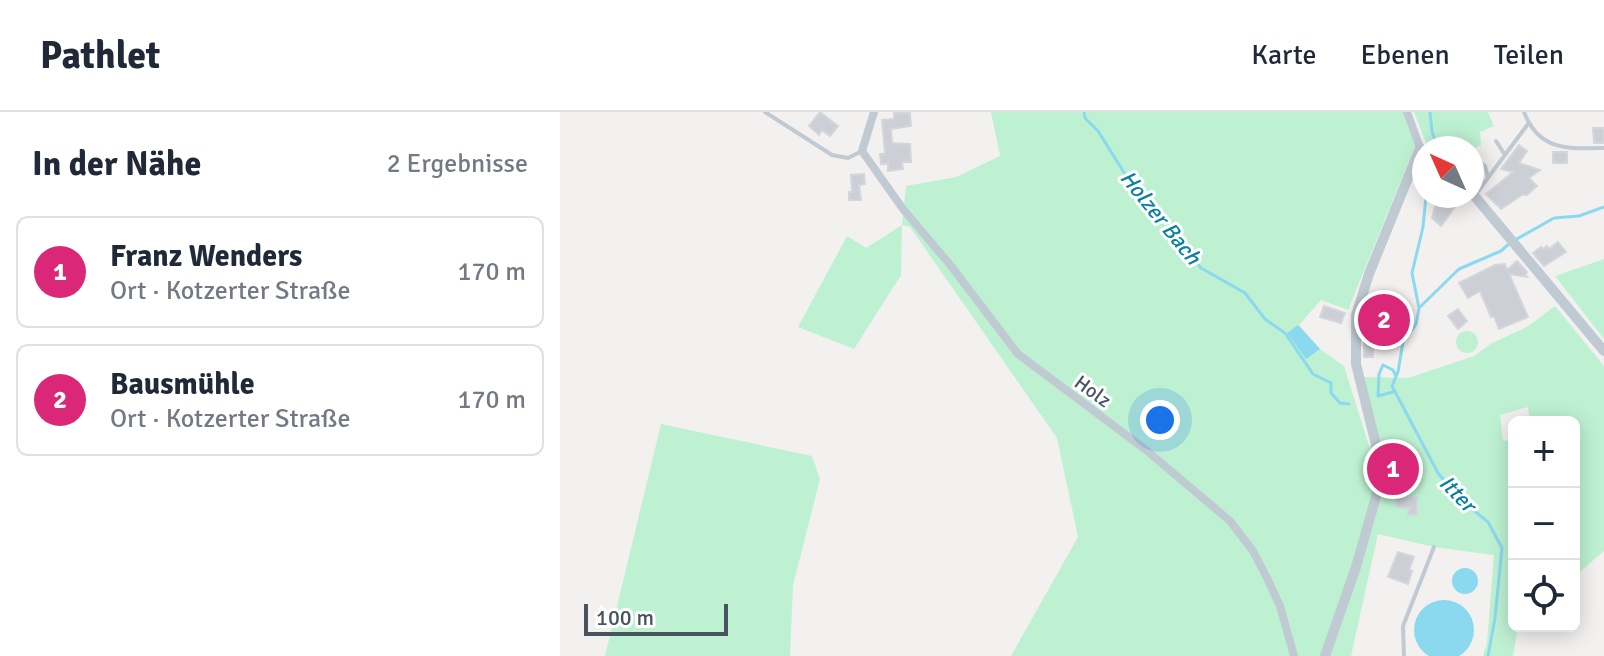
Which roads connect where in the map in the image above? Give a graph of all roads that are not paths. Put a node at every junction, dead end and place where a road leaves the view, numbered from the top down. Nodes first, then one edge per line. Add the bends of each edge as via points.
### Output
1 (765, 112) edge
2 (874, 112) edge
3 (1407, 112) edge
4 (1524, 112) edge
5 (1528, 123) junction
6 (1416, 136) edge
7 (1496, 141) dead end
8 (1604, 148) edge
9 (862, 151) junction
10 (1505, 155) junction
11 (1484, 165) edge
12 (1412, 174) edge
13 (1488, 179) junction
14 (1484, 183) edge
15 (1484, 207) edge
16 (1604, 351) edge
17 (1434, 547) dead end
18 (1294, 656) edge
19 (1325, 656) edge
20 (1404, 656) edge

1 - 9 lane via 832,155 848,158
2 - 9 street
3 - 6 street
4 - 5 lane
5 - 8 lane via 1553,144
5 - 10 lane
7 - 10 lane
9 - 18 street, Holz via 1018,354 1230,521 1267,578
10 - 13 lane
11 - 13 lane
12 - 19 street via 1356,315 1356,364 1381,479
13 - 14 lane
15 - 16 street
17 - 20 lane via 1403,626

